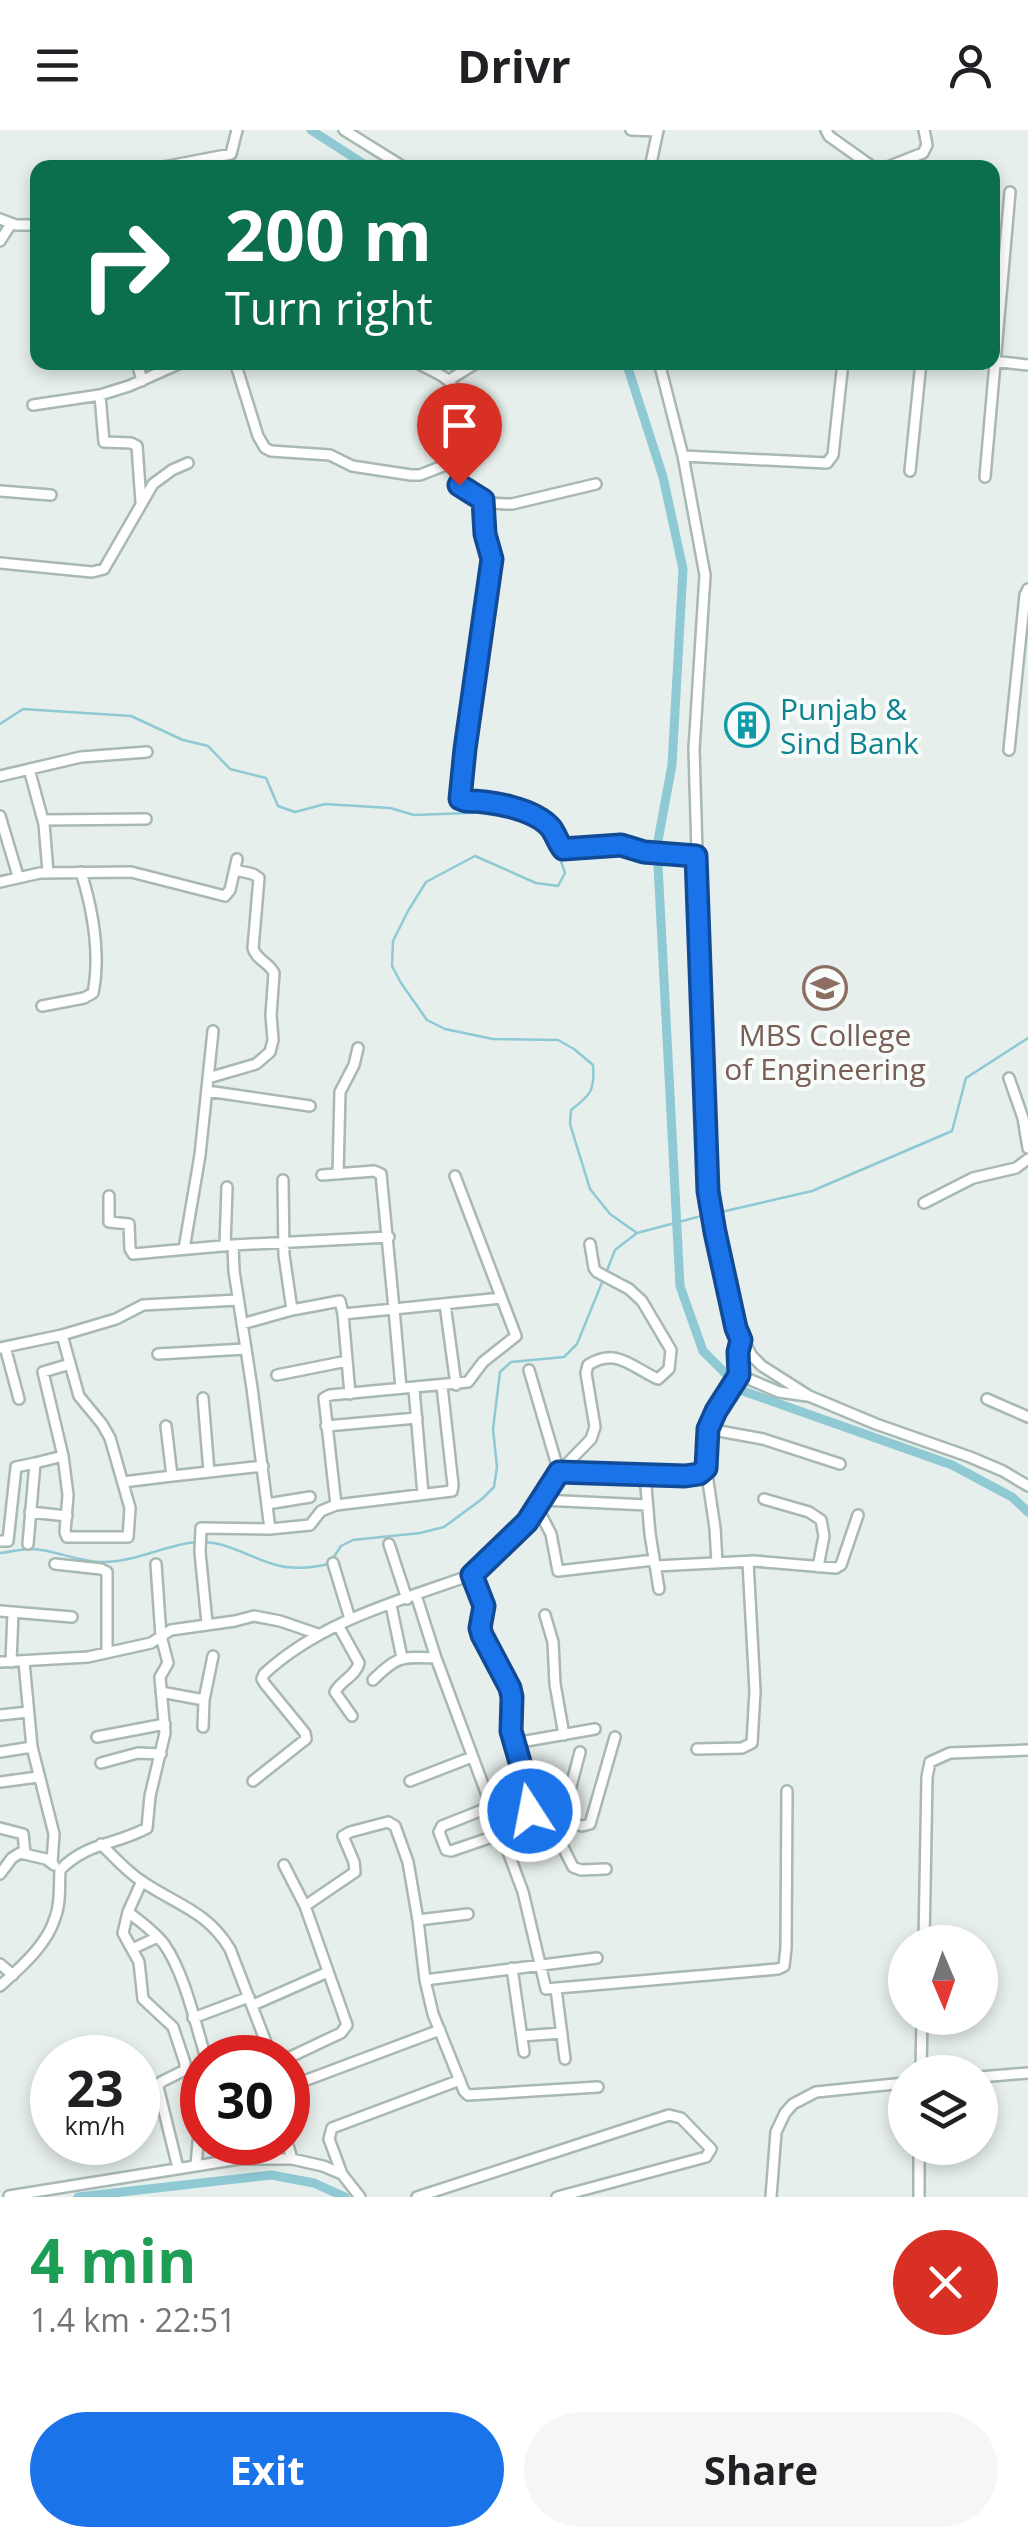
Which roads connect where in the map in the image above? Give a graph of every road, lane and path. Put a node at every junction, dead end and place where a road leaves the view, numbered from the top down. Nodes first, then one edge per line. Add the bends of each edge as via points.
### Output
1 (237, 130) edge
2 (344, 130) edge
3 (631, 130) edge
4 (658, 130) edge
5 (826, 130) edge
6 (924, 130) edge
7 (231, 154) junction
8 (200, 160) edge
9 (230, 160) edge
10 (392, 160) edge
11 (652, 160) edge
12 (863, 160) edge
13 (905, 160) edge
14 (1010, 192) dead end
15 (0, 218) edge
16 (11, 224) junction
17 (30, 225) edge
18 (0, 242) edge
19 (1000, 298) edge
20 (1000, 362) edge
21 (1028, 365) edge
22 (139, 370) edge
23 (164, 370) edge
24 (238, 370) edge
25 (431, 370) edge
26 (465, 370) edge
27 (661, 370) edge
28 (842, 370) edge
29 (920, 370) edge
30 (993, 370) edge
31 (142, 380) junction
32 (449, 380) junction
33 (100, 395) junction
34 (33, 406) dead end
35 (682, 456) junction
36 (453, 462) junction
37 (188, 463) dead end
38 (910, 471) dead end
39 (986, 477) dead end
40 (596, 484) dead end
41 (0, 491) edge
42 (50, 495) dead end
43 (483, 500) junction
44 (142, 502) junction
45 (0, 563) edge
46 (1028, 589) edge
47 (1010, 750) dead end
48 (148, 752) dead end
49 (29, 769) junction
50 (0, 776) edge
51 (0, 816) edge
52 (146, 819) dead end
53 (43, 820) junction
54 (696, 856) junction
55 (48, 872) junction
56 (81, 872) junction
57 (18, 876) junction
58 (0, 882) edge
59 (42, 1006) dead end
60 (213, 1031) dead end
61 (358, 1048) dead end
62 (208, 1078) junction
63 (1010, 1078) dead end
64 (207, 1090) junction
65 (310, 1106) dead end
66 (1026, 1117) edge
67 (1028, 1148) edge
68 (1028, 1159) edge
69 (338, 1174) junction
70 (322, 1175) dead end
71 (455, 1176) dead end
72 (284, 1180) dead end
73 (227, 1187) dead end
74 (109, 1196) dead end
75 (924, 1203) dead end
76 (388, 1237) junction
77 (283, 1244) junction
78 (590, 1244) dead end
79 (229, 1245) junction
80 (184, 1249) junction
81 (501, 1298) junction
82 (238, 1300) junction
83 (445, 1304) junction
84 (394, 1309) junction
85 (292, 1310) junction
86 (343, 1314) junction
87 (242, 1324) junction
88 (62, 1335) junction
89 (741, 1340) junction
90 (2, 1348) edge
91 (246, 1348) junction
92 (158, 1354) dead end
93 (347, 1361) junction
94 (70, 1364) junction
95 (529, 1370) dead end
96 (278, 1375) dead end
97 (738, 1377) junction
98 (456, 1385) junction
99 (442, 1386) junction
100 (401, 1388) junction
101 (414, 1388) junction
102 (350, 1394) junction
103 (810, 1396) junction
104 (203, 1398) dead end
105 (20, 1399) dead end
106 (987, 1399) dead end
107 (416, 1418) junction
108 (1028, 1418) edge
109 (166, 1426) dead end
110 (326, 1426) junction
111 (708, 1429) junction
112 (63, 1456) junction
113 (34, 1463) junction
114 (840, 1464) dead end
115 (262, 1466) junction
116 (706, 1468) junction
117 (209, 1472) junction
118 (559, 1472) junction
119 (645, 1474) junction
120 (172, 1476) junction
121 (123, 1482) junction
122 (1028, 1486) edge
123 (422, 1494) junction
124 (310, 1497) dead end
125 (764, 1499) dead end
126 (267, 1504) junction
127 (540, 1504) junction
128 (647, 1505) junction
129 (336, 1506) junction
130 (30, 1512) junction
131 (858, 1515) dead end
132 (67, 1516) junction
133 (270, 1528) junction
134 (0, 1542) edge
135 (28, 1544) dead end
136 (389, 1544) dead end
137 (748, 1562) junction
138 (333, 1563) dead end
139 (655, 1563) junction
140 (717, 1563) junction
141 (55, 1564) dead end
142 (156, 1564) dead end
143 (818, 1567) junction
144 (472, 1575) junction
145 (660, 1589) dead end
146 (412, 1597) junction
147 (391, 1605) junction
148 (0, 1611) edge
149 (14, 1612) junction
150 (545, 1614) dead end
151 (72, 1617) dead end
152 (350, 1619) junction
153 (207, 1624) junction
154 (338, 1625) junction
155 (318, 1634) junction
156 (161, 1636) junction
157 (107, 1652) junction
158 (213, 1656) dead end
159 (402, 1658) junction
160 (436, 1658) junction
161 (5, 1662) edge
162 (24, 1662) junction
163 (373, 1680) dead end
164 (161, 1692) junction
165 (204, 1700) junction
166 (28, 1712) junction
167 (0, 1714) edge
168 (352, 1716) dead end
169 (165, 1724) junction
170 (203, 1727) dead end
171 (595, 1729) dead end
172 (564, 1734) junction
173 (96, 1737) dead end
174 (615, 1738) dead end
175 (515, 1743) junction
176 (32, 1748) junction
177 (696, 1748) dead end
178 (1028, 1750) edge
179 (0, 1752) edge
180 (580, 1752) dead end
181 (160, 1754) junction
182 (472, 1758) junction
183 (101, 1763) dead end
184 (38, 1777) junction
185 (410, 1780) dead end
186 (253, 1781) dead end
187 (0, 1782) edge
188 (522, 1786) junction
189 (787, 1791) dead end
190 (489, 1802) junction
191 (562, 1820) junction
192 (0, 1828) edge
193 (554, 1829) junction
194 (500, 1834) junction
195 (538, 1834) junction
196 (101, 1844) junction
197 (505, 1846) junction
198 (25, 1853) junction
199 (284, 1865) dead end
200 (56, 1867) junction
201 (606, 1869) dead end
202 (2, 1870) edge
203 (142, 1882) junction
204 (305, 1906) junction
205 (128, 1912) junction
206 (468, 1914) dead end
207 (418, 1920) junction
208 (924, 1925) edge
209 (158, 1937) junction
210 (132, 1949) junction
211 (597, 1958) dead end
212 (0, 1964) edge
213 (540, 1964) junction
214 (512, 1968) junction
215 (328, 1972) junction
216 (13, 1974) junction
217 (424, 1980) junction
218 (0, 1986) edge
219 (556, 1989) junction
220 (251, 2001) junction
221 (193, 2018) junction
222 (440, 2030) junction
223 (562, 2032) junction
224 (199, 2035) edge
225 (264, 2035) edge
226 (522, 2036) junction
227 (310, 2047) edge
228 (524, 2052) dead end
229 (566, 2059) dead end
230 (1028, 2074) edge
231 (998, 2076) edge
232 (310, 2079) edge
233 (460, 2080) junction
234 (888, 2084) edge
235 (598, 2087) dead end
236 (310, 2163) edge
237 (202, 2165) edge
238 (919, 2165) edge
239 (196, 2166) joint
240 (178, 2168) junction
241 (342, 2174) junction
242 (0, 2187) edge
243 (10, 2196) edge
244 (360, 2197) edge
245 (417, 2197) edge
246 (557, 2197) edge
247 (770, 2197) edge
248 (918, 2197) edge

1 - 7 street
2 - 10 street
3 - 4 street
4 - 11 street
5 - 12 street
6 - 13 street via 923,153
7 - 8 street
7 - 9 street
14 - 19 street
15 - 16 street
16 - 17 street
16 - 18 street
20 - 21 street
22 - 31 street
23 - 31 street
24 - 36 street via 258,436 271,451 330,455 352,466 411,475
25 - 32 street
26 - 32 street
27 - 35 street
28 - 35 street via 827,463
29 - 38 street
30 - 39 street
31 - 33 street
32 - 36 street via 458,403
33 - 34 street
33 - 44 street via 104,442 136,446
35 - 54 street via 705,575 694,749
36 - 43 street via 459,485
37 - 44 street via 158,480
40 - 43 street via 512,504
41 - 42 street
43 - 54 street via 492,578 460,799 529,814 549,826 563,849 621,845
44 - 45 street via 104,569
46 - 47 street
48 - 49 street
49 - 50 street
49 - 53 street
51 - 57 street
52 - 53 street
53 - 55 street
54 - 89 street via 708,1191
55 - 56 street
55 - 57 street
56 - 59 street via 95,937 93,993
56 - 62 street via 141,873 225,896 236,864 259,878 253,948 274,973 270,1052 256,1064
57 - 58 street
60 - 62 street
61 - 69 street via 340,1092
62 - 64 street
63 - 66 street
64 - 65 street
64 - 80 street
66 - 67 street
68 - 75 street
69 - 70 street
69 - 76 street via 381,1174
71 - 81 street
72 - 77 street
73 - 79 street
74 - 80 street via 110,1222 129,1224 131,1252
76 - 77 street
76 - 84 street
77 - 79 street
77 - 85 street
78 - 118 street via 594,1268 637,1295 672,1361 658,1379 618,1358 588,1366 594,1434
79 - 80 street
79 - 82 street
81 - 83 street
81 - 98 street via 516,1336 468,1382
82 - 87 street
82 - 88 street via 149,1304
83 - 84 street
83 - 98 street
84 - 86 street
84 - 100 street
85 - 86 street via 340,1301
85 - 87 street
86 - 93 street
87 - 91 street
88 - 90 street
88 - 94 street
89 - 97 street
89 - 103 street via 762,1366
90 - 105 street
91 - 92 street
91 - 115 street
93 - 96 street
93 - 102 street
94 - 112 street via 43,1372
94 - 121 street via 79,1396 110,1438
95 - 118 street
97 - 103 street
97 - 111 street
98 - 99 street
99 - 101 street
99 - 123 street via 453,1485 450,1492
100 - 101 street
100 - 102 street
101 - 107 street
102 - 110 street via 324,1398
103 - 122 street
104 - 117 street
106 - 108 street
107 - 110 street
107 - 123 street
109 - 120 street
110 - 129 street
111 - 114 street
111 - 116 street
112 - 113 street
112 - 132 street
113 - 130 street
113 - 134 street via 16,1467 8,1541
115 - 117 street
115 - 126 street
116 - 119 street via 685,1476
116 - 140 street
117 - 120 street
118 - 119 street
118 - 127 street
119 - 128 street
120 - 121 street
121 - 132 street via 128,1538 68,1537
123 - 129 street
124 - 126 street
125 - 143 street via 821,1520
126 - 133 street
127 - 128 street
127 - 139 street via 558,1571
127 - 144 street
128 - 139 street
129 - 133 street via 310,1525
130 - 132 street
130 - 135 street
131 - 143 street via 841,1565
133 - 153 street via 201,1528
136 - 146 street
137 - 140 street
137 - 143 street
137 - 177 street via 752,1744
138 - 152 street
139 - 140 street
139 - 145 street
141 - 157 street via 106,1572
142 - 156 street
144 - 146 street
144 - 175 street via 484,1606 482,1635 510,1688
146 - 147 street
146 - 160 street
147 - 152 street
147 - 159 street
148 - 149 street
149 - 151 street
149 - 161 street
150 - 172 street
152 - 154 street
153 - 155 street via 258,1616
153 - 156 street
154 - 155 street
154 - 168 street via 359,1664 335,1692
155 - 186 street via 264,1674 264,1684 306,1739
156 - 157 street
156 - 164 street via 168,1660
157 - 162 street
158 - 165 street
159 - 160 street
159 - 163 street
160 - 182 street
161 - 162 street
162 - 166 street
164 - 165 street
164 - 169 street
165 - 170 street
166 - 167 street
166 - 176 street
169 - 173 street
169 - 181 street
171 - 172 street
172 - 175 street
174 - 191 street via 590,1824
175 - 188 street
176 - 179 street
176 - 184 street
178 - 208 street via 950,1753 930,1762
180 - 191 street
181 - 183 street
181 - 196 street via 144,1831
182 - 185 street
182 - 190 street
184 - 187 street
184 - 200 street via 54,1828
188 - 190 street
188 - 195 street
189 - 219 street via 784,1966
190 - 194 street
190 - 194 street via 439,1832 452,1852
191 - 193 street
192 - 198 street via 23,1834
193 - 195 street
193 - 201 street via 573,1867
194 - 197 street
195 - 197 street
196 - 200 street
196 - 203 street
197 - 213 street
198 - 200 street
198 - 202 street
199 - 204 street
200 - 216 street via 54,1922
203 - 205 street
203 - 220 street via 214,1927
204 - 207 street via 355,1872 343,1836 388,1822 408,1862
204 - 215 street
205 - 209 street
205 - 210 street via 124,1933
206 - 207 street
207 - 217 street
209 - 210 street
209 - 221 street
210 - 240 street via 143,1999 174,2027 185,2063 185,2070 158,2087
211 - 213 street
212 - 216 street
213 - 214 street
213 - 219 street via 546,1989
214 - 217 street
214 - 226 street
215 - 220 street
215 - 227 street via 345,2030
216 - 218 street
217 - 222 street
219 - 223 street
220 - 221 street
220 - 225 street
221 - 224 street
222 - 232 street
222 - 233 street
223 - 226 street
223 - 229 street
226 - 228 street
230 - 231 street
233 - 235 street via 471,2096
233 - 241 street via 332,2128 329,2139
234 - 247 street via 816,2092 792,2104 776,2132
236 - 241 street
237 - 239 street
238 - 248 street
239 - 240 street
240 - 243 street
241 - 244 street
242 - 243 street
245 - 246 street via 669,2115 681,2118 711,2149 706,2158

